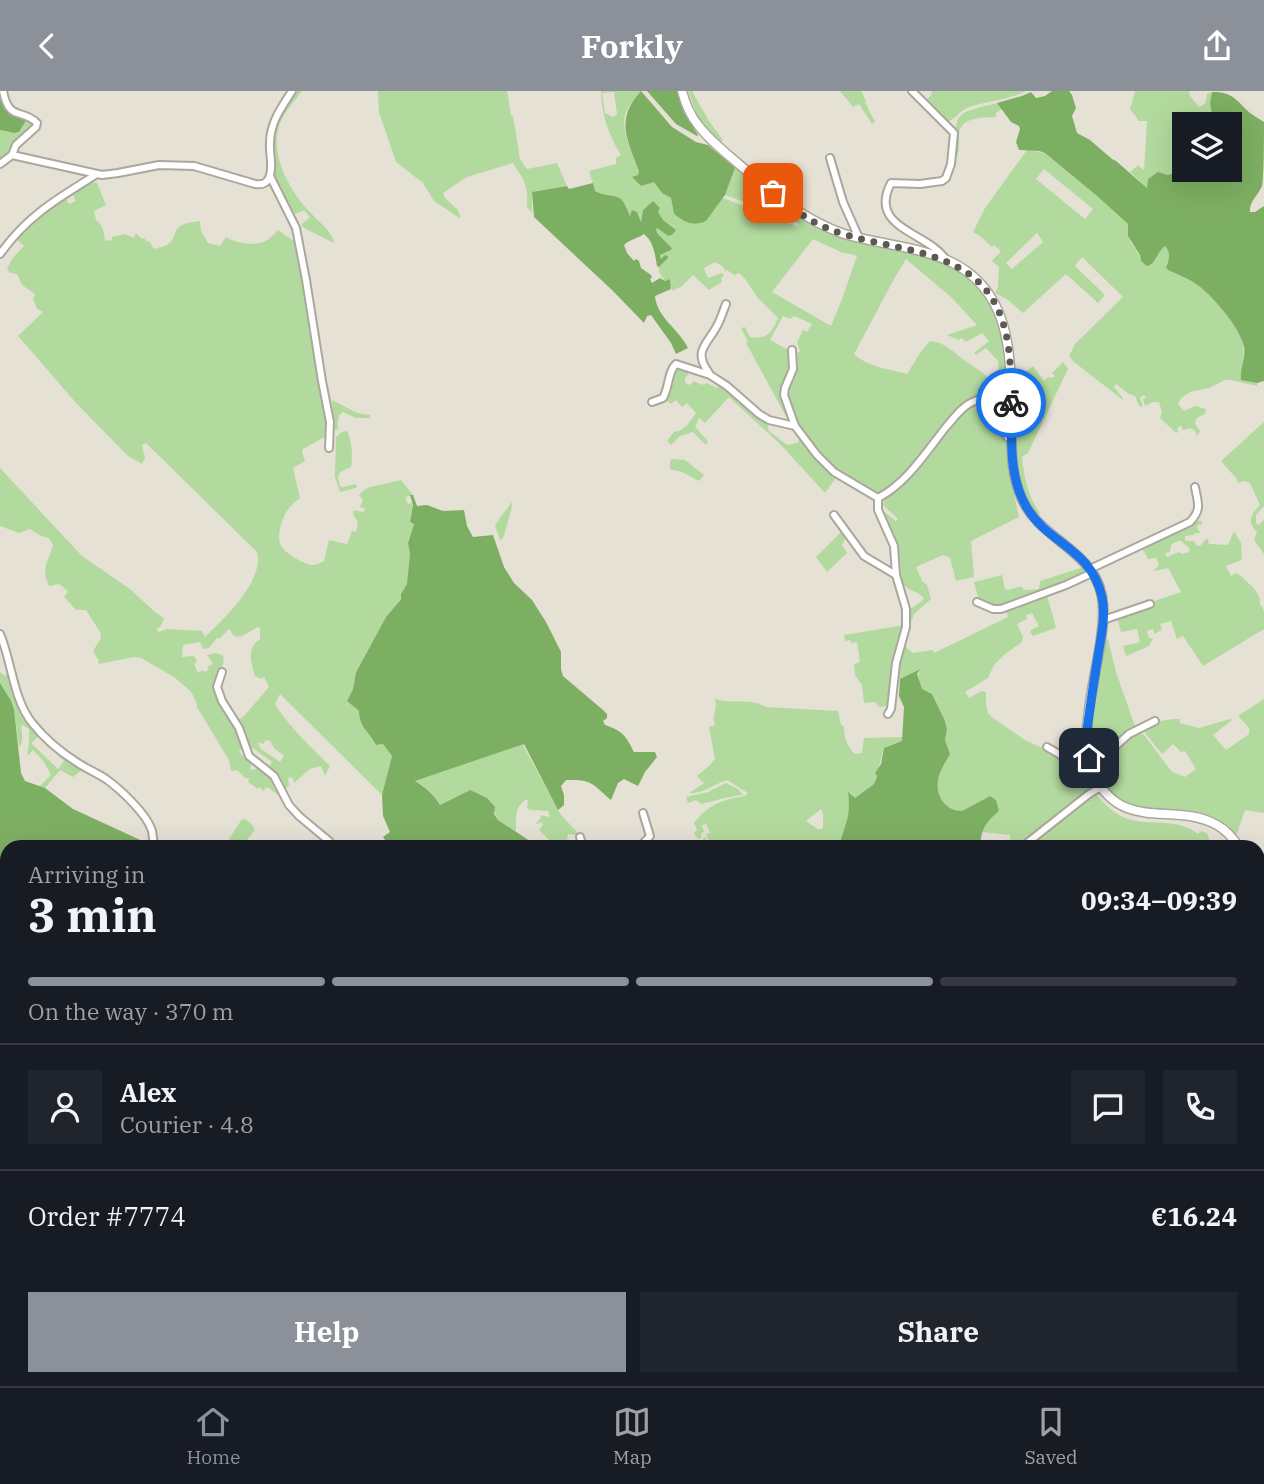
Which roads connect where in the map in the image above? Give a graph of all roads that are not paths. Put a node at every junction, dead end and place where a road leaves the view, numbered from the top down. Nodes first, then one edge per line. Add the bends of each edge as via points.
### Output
1 (4, 91) edge
2 (292, 91) edge
3 (682, 91) edge
4 (912, 91) edge
5 (12, 155) junction
6 (830, 158) dead end
7 (0, 165) edge
8 (97, 174) junction
9 (270, 176) junction
10 (859, 238) junction
11 (0, 254) edge
12 (946, 260) junction
13 (726, 304) dead end
14 (792, 350) dead end
15 (710, 375) junction
16 (652, 402) dead end
17 (795, 426) junction
18 (1012, 440) junction
19 (329, 448) dead end
20 (1195, 488) dead end
21 (878, 498) junction
22 (834, 515) dead end
23 (1091, 571) junction
24 (896, 575) junction
25 (976, 602) dead end
26 (1150, 604) dead end
27 (1103, 620) junction
28 (0, 634) edge
29 (222, 672) dead end
30 (888, 714) dead end
31 (1155, 721) dead end
32 (1047, 747) dead end
33 (1090, 765) junction
34 (1101, 787) junction
35 (643, 813) dead end
36 (580, 837) dead end
37 (154, 840) edge
38 (327, 840) edge
39 (581, 840) edge
40 (646, 840) edge
41 (1031, 840) edge
42 (1233, 840) edge

1 - 5 street via 12,111 37,123
2 - 9 street via 270,133
3 - 10 street via 698,125 773,193 828,228
4 - 12 street via 954,133 951,164 942,181 891,183 887,211
5 - 7 street
5 - 8 street
6 - 10 street
8 - 9 street via 174,164 205,168 259,185
8 - 11 street via 30,219
9 - 19 street via 296,228 330,422
10 - 12 street
12 - 18 street via 985,289 1003,322 1009,351
13 - 15 street via 701,353
14 - 17 street via 793,369 784,395
15 - 16 street via 676,364 663,398
15 - 17 street via 759,414
17 - 21 street via 834,472
18 - 21 street via 998,428 990,404 974,401 954,417 901,482
18 - 23 street via 1016,480 1028,510
20 - 23 street via 1197,514 1190,522
21 - 24 street via 878,510 894,546
22 - 24 street via 864,556
23 - 25 street via 1001,609
23 - 27 street via 1102,595
24 - 30 street via 906,608 906,627
26 - 27 street
27 - 33 street via 1087,731
28 - 37 street via 28,717 57,747 118,788 142,814
29 - 38 street via 217,687 249,756 274,776 289,805
31 - 33 street via 1129,734
32 - 34 street
33 - 34 street
34 - 41 street
34 - 42 street via 1129,810 1197,818 1215,824
35 - 40 street via 650,836
36 - 39 street

